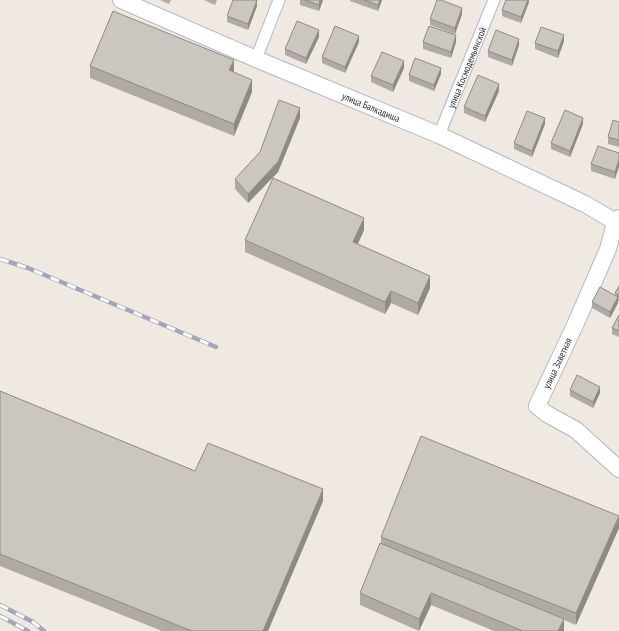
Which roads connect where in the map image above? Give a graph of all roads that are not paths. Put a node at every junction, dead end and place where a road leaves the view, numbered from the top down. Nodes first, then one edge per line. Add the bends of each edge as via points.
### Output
1 (122, 0) edge
2 (279, 0) edge
3 (494, 0) edge
4 (256, 59) junction
5 (439, 134) junction
6 (617, 221) edge
7 (619, 469) edge

1 - 4 street, улица Балкадиша
2 - 4 street
3 - 5 street, улица Космодемьянской
4 - 5 street, улица Балкадиша
5 - 6 street, улица Балкадиша
6 - 7 street, улица Заветная via 608,249 537,406 576,430

